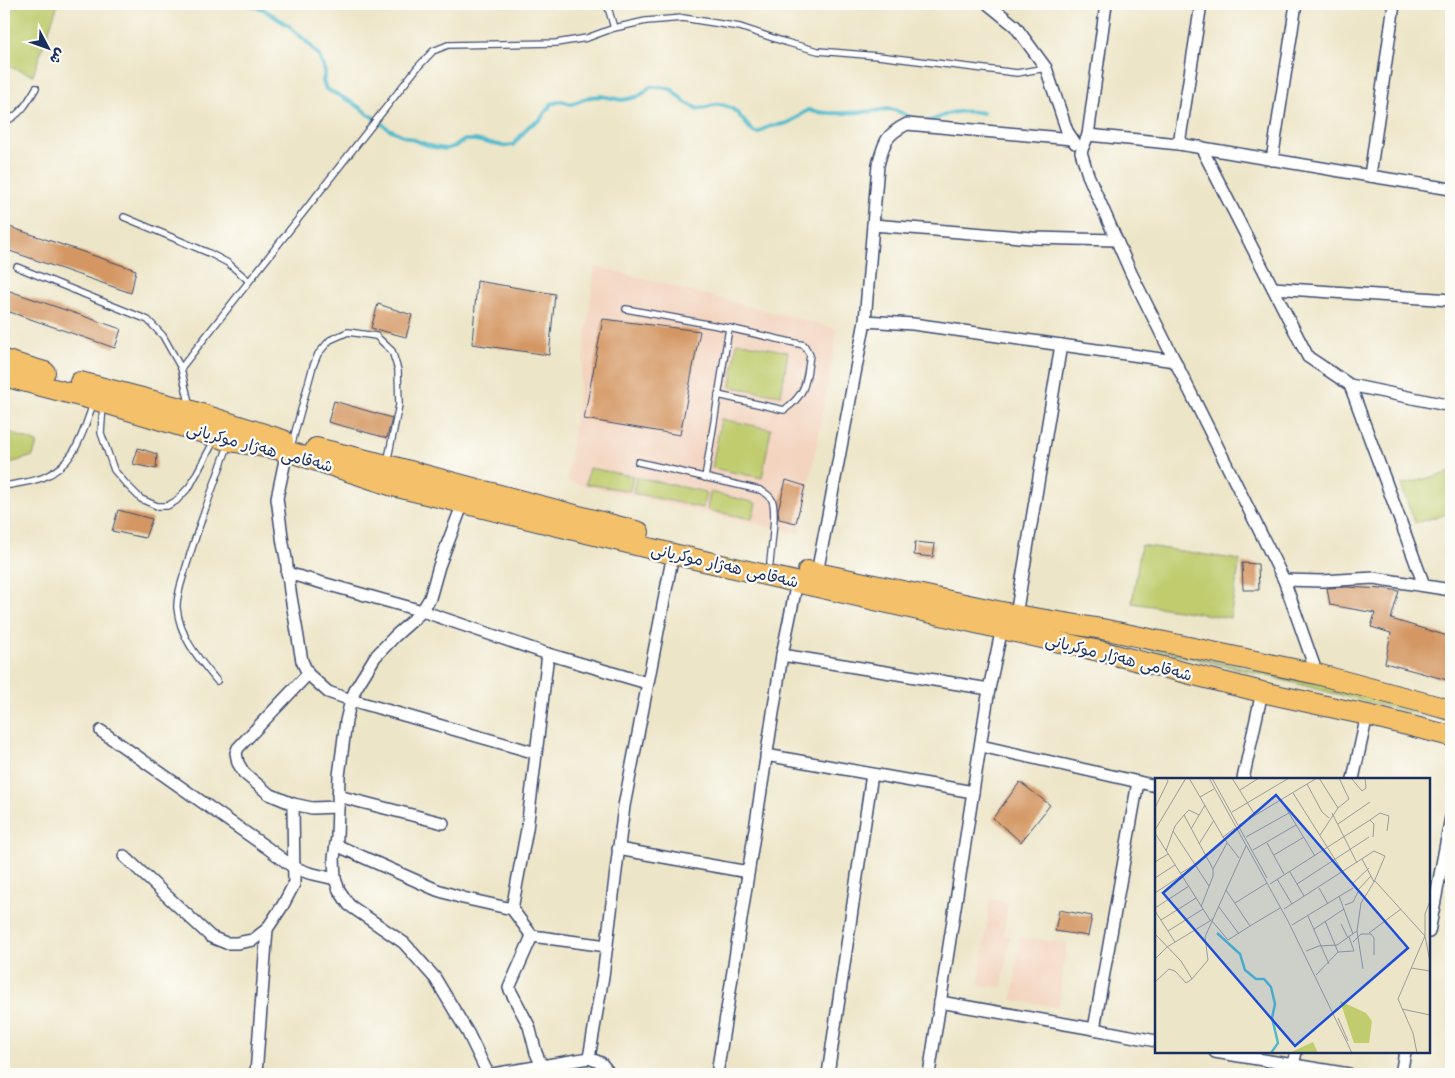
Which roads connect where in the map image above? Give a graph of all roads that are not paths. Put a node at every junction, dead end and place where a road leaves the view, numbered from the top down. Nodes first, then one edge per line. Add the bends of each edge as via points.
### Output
1 (607, 4) edge
2 (988, 4) edge
3 (1106, 4) edge
4 (1201, 4) edge
5 (1296, 4) edge
6 (1394, 4) edge
7 (614, 28) junction
8 (1046, 68) junction
9 (36, 88) dead end
10 (4, 122) edge
11 (1088, 135) junction
12 (1072, 139) junction
13 (1179, 144) junction
14 (1200, 147) junction
15 (1081, 152) junction
16 (1272, 160) junction
17 (1370, 176) junction
18 (1451, 189) edge
19 (124, 217) dead end
20 (873, 225) junction
21 (1116, 240) junction
22 (17, 267) dead end
23 (249, 282) junction
24 (1272, 288) junction
25 (1451, 300) edge
26 (626, 309) dead end
27 (865, 321) junction
28 (729, 328) junction
29 (1061, 345) junction
30 (1175, 361) junction
31 (181, 368) junction
32 (16, 369) edge
33 (4, 376) edge
34 (1350, 384) junction
35 (718, 395) junction
36 (99, 401) junction
37 (1451, 406) edge
38 (192, 412) junction
39 (223, 439) junction
40 (290, 447) junction
41 (638, 462) dead end
42 (387, 465) junction
43 (705, 478) junction
44 (4, 486) edge
45 (463, 503) junction
46 (673, 554) junction
47 (770, 563) junction
48 (287, 573) junction
49 (817, 573) junction
50 (1284, 580) junction
51 (797, 582) junction
52 (1424, 585) junction
53 (1451, 590) edge
54 (422, 611) junction
55 (1016, 615) junction
56 (1002, 628) junction
57 (1102, 629) junction
58 (1099, 651) junction
59 (548, 654) junction
60 (782, 654) junction
61 (308, 674) junction
62 (1317, 674) junction
63 (217, 681) dead end
64 (647, 683) junction
65 (989, 689) junction
66 (1262, 692) junction
67 (351, 700) junction
68 (1451, 710) edge
69 (1367, 715) junction
70 (101, 731) dead end
71 (1451, 736) edge
72 (981, 746) junction
73 (536, 753) junction
74 (766, 755) junction
75 (872, 774) junction
76 (1243, 778) edge
77 (1353, 778) edge
78 (1138, 782) junction
79 (1155, 786) edge
80 (973, 792) junction
81 (338, 802) junction
82 (293, 804) junction
83 (1451, 817) edge
84 (442, 823) dead end
85 (336, 845) junction
86 (618, 849) junction
87 (124, 856) dead end
88 (293, 867) junction
89 (1446, 869) edge
90 (748, 872) junction
91 (335, 879) junction
92 (512, 909) junction
93 (1430, 928) edge
94 (267, 930) junction
95 (532, 936) junction
96 (607, 946) junction
97 (940, 1002) junction
98 (1094, 1029) junction
99 (1155, 1042) edge
100 (1221, 1053) edge
101 (1296, 1053) edge
102 (1405, 1053) edge
103 (589, 1058) junction
104 (1293, 1065) junction
105 (548, 1068) edge
106 (256, 1074) edge
107 (488, 1074) edge
108 (493, 1074) edge
109 (610, 1074) edge
110 (717, 1074) edge
111 (828, 1074) edge
112 (929, 1074) edge
113 (1349, 1074) edge
114 (1401, 1074) edge

1 - 7 lane
2 - 8 street via 1016,26
3 - 11 street
4 - 13 street
5 - 16 street
6 - 17 street
7 - 8 lane via 683,18 740,27 818,50 1017,73
7 - 23 lane via 587,38 556,43 448,45 434,51
8 - 12 street
9 - 10 lane via 28,103
11 - 13 street
11 - 15 street
12 - 15 street
12 - 20 street via 906,124 894,130 884,143 878,165
13 - 14 street
14 - 16 street
14 - 24 street
15 - 21 street
16 - 17 street
17 - 18 street
19 - 23 lane via 209,253
20 - 21 street via 1032,238
20 - 27 street
21 - 30 street
22 - 31 lane via 148,320 163,336
23 - 31 lane
24 - 25 street
24 - 34 street via 1308,357
26 - 28 lane
27 - 29 street via 913,324
27 - 49 street
28 - 35 lane
28 - 35 lane via 804,345 810,355 804,387 796,402 784,410
29 - 30 street
29 - 55 street
30 - 50 street
31 - 38 lane
32 - 33 highway, شەقامی ھەژار موکریانی
32 - 36 highway, شەقامی ھەژار موکریانی
32 - 38 highway, شەقامی ھەژار موکریانی
34 - 37 street
34 - 52 street
35 - 43 lane
36 - 39 highway, شەقامی ھەژار موکریانی
36 - 39 lane via 101,433 114,470 141,499 157,506 167,506 176,501
36 - 44 lane via 81,439 59,469 40,478
38 - 40 highway, شەقامی ھەژار موکریانی
39 - 40 highway, شەقامی ھەژار موکریانی
39 - 63 lane via 176,606 188,643
40 - 42 highway, شەقامی ھەژار موکریانی
40 - 42 lane via 318,354 330,340 348,332 376,336 392,351 398,370 399,405
40 - 45 highway, شەقامی ھەژار موکریانی via 393,486
40 - 48 street via 277,498
41 - 43 lane
42 - 47 highway, شەقامی ھەژار موکریانی via 695,548
43 - 47 lane via 760,490 772,498
45 - 46 highway, شەقامی ھەژار موکریانی
45 - 54 street via 430,598
46 - 51 highway, شەقامی ھەژار موکریانی
46 - 64 street
47 - 49 highway, شەقامی ھەژار موکریانی
48 - 54 street
48 - 61 street via 302,662
49 - 55 highway, شەقامی ھەژار موکریانی
50 - 52 street via 1374,578
50 - 62 street
51 - 56 highway, شەقامی ھەژار موکریانی
51 - 60 street
52 - 53 street
54 - 59 street
54 - 67 street via 375,657
55 - 57 highway, شەقامی ھەژار موکریانی
56 - 58 highway, شەقامی ھەژار موکریانی
56 - 65 street
57 - 58 highway
57 - 62 highway, شەقامی ھەژار موکریانی
58 - 66 highway, شەقامی ھەژار موکریانی
59 - 64 street
59 - 73 street
60 - 65 street
60 - 74 street
61 - 67 street via 328,692
61 - 82 street via 236,753 244,773 269,794
62 - 68 highway, شەقامی ھەژار موکریانی
64 - 86 street
65 - 72 street
66 - 69 highway, شەقامی ھەژار موکریانی
66 - 76 street
67 - 73 street
67 - 81 street
69 - 71 highway, شەقامی ھەژار موکریانی
69 - 77 street
70 - 88 street
72 - 78 street
72 - 80 street
73 - 92 street via 527,830
74 - 75 street
74 - 90 street
75 - 80 street
75 - 111 street
78 - 79 street
78 - 98 street
80 - 97 street
81 - 82 street via 312,808
81 - 84 street
81 - 85 street
82 - 88 street
83 - 89 street
85 - 91 street
85 - 92 street via 437,890
86 - 90 street
86 - 96 street
87 - 94 street via 211,937 237,943 253,940
88 - 91 street
88 - 94 street via 294,884
89 - 93 street
90 - 110 street
91 - 107 street via 348,905 404,943 435,978
92 - 95 street
94 - 106 street
95 - 96 street
95 - 105 street via 509,988 529,1026 536,1053
96 - 103 street
97 - 98 street
97 - 112 street
98 - 99 street
100 - 104 street
101 - 104 street
102 - 114 street
103 - 105 street
103 - 109 street via 601,1063
104 - 113 street
105 - 108 street

